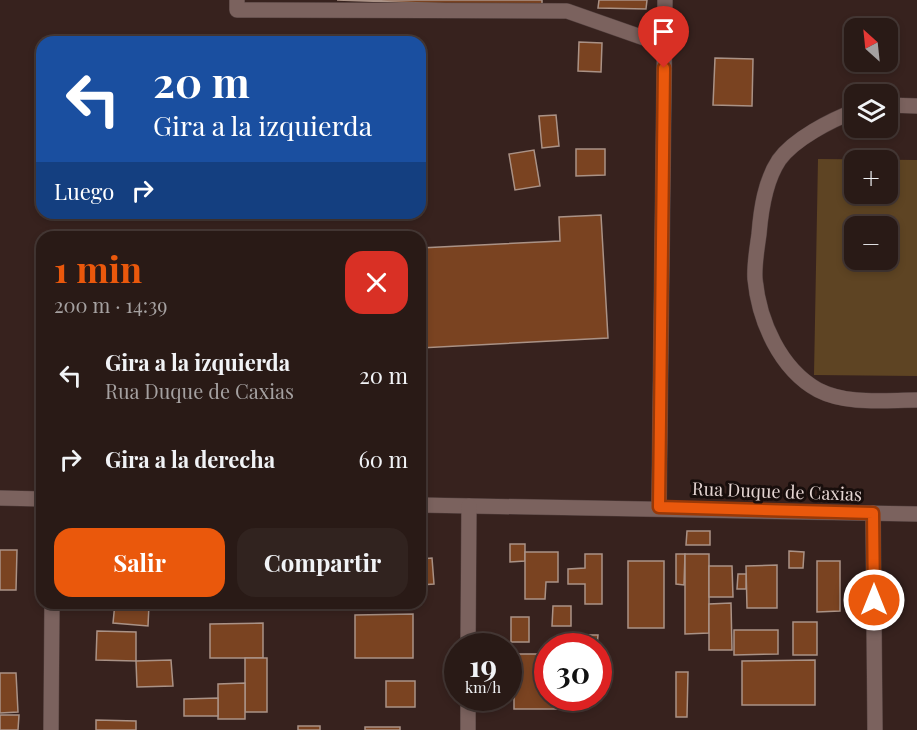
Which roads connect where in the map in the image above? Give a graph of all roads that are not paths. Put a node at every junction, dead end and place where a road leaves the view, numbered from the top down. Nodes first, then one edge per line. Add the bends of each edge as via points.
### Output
1 (237, 0) edge
2 (665, 0) edge
3 (567, 6) edge
4 (664, 45) junction
5 (898, 105) edge
6 (917, 106) edge
7 (844, 115) edge
8 (917, 400) edge
9 (0, 498) edge
10 (36, 499) edge
11 (426, 505) edge
12 (469, 506) junction
13 (659, 507) junction
14 (873, 513) junction
15 (917, 514) edge
16 (52, 609) edge
17 (468, 633) edge
18 (468, 711) edge
19 (51, 730) edge
20 (468, 730) edge
21 (875, 730) edge

1 - 3 street via 237,9
2 - 4 street
3 - 4 street
4 - 13 street
5 - 6 street
7 - 8 street via 805,138 780,159 766,188 755,278 762,317 777,350 796,373 818,390 843,399
9 - 10 street
11 - 12 street, Rua Duque de Caxias
12 - 13 street, Rua Duque de Caxias
12 - 17 street
13 - 14 street, Rua Duque de Caxias
14 - 15 street, Rua Duque de Caxias
14 - 21 street
16 - 19 street
18 - 20 street

